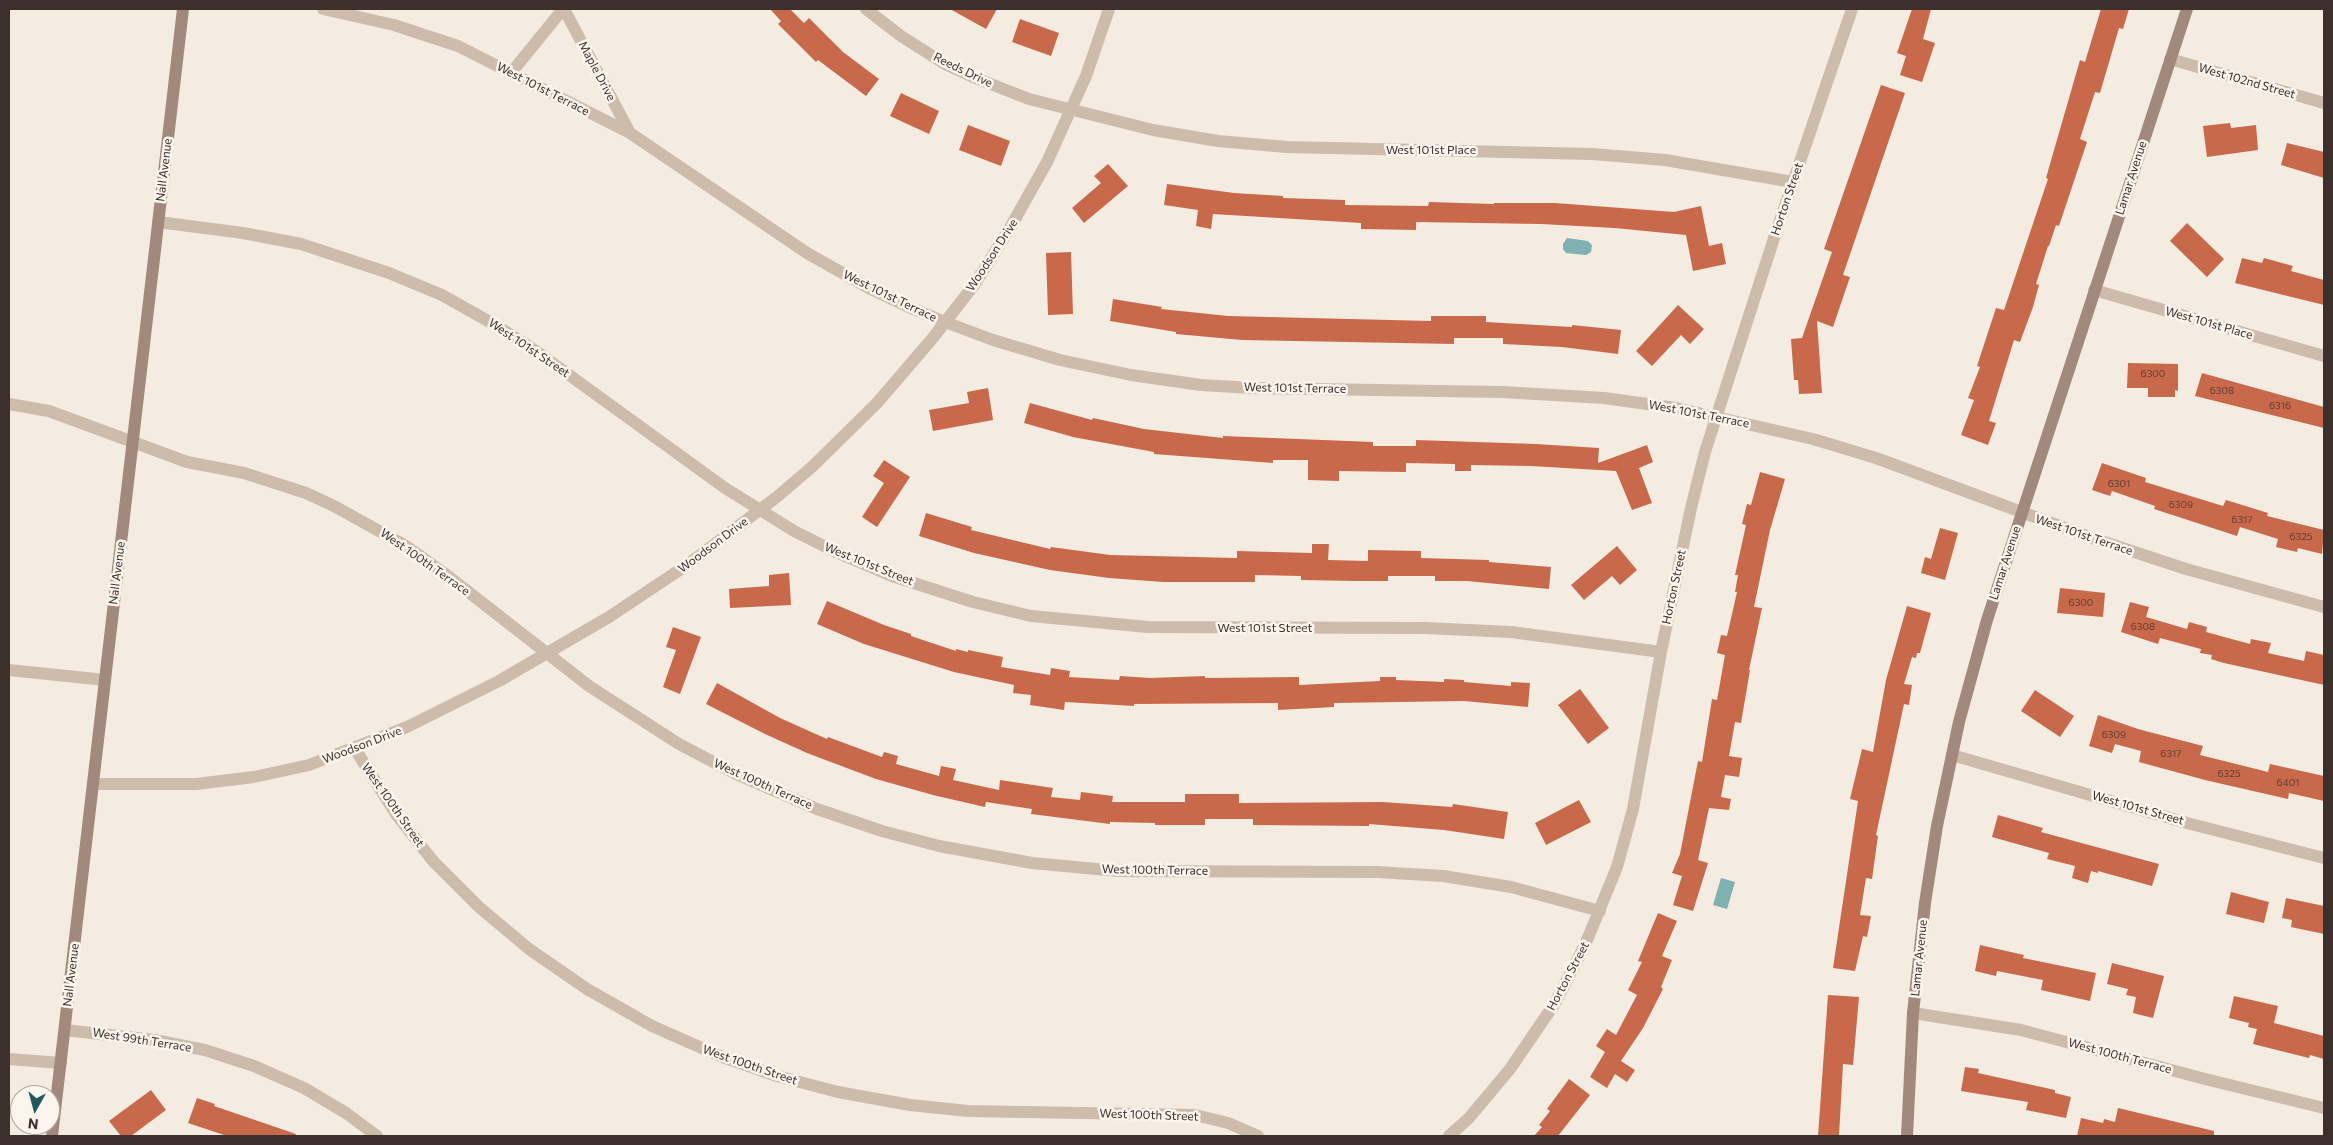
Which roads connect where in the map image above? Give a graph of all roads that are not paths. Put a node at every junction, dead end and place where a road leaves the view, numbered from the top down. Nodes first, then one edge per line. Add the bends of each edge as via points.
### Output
1 (183, 9) edge
2 (323, 9) edge
3 (564, 9) edge
4 (866, 9) edge
5 (1109, 9) edge
6 (1852, 9) edge
7 (2186, 9) edge
8 (2170, 59) junction
9 (512, 73) junction
10 (2324, 103) edge
11 (1071, 110) junction
12 (630, 133) junction
13 (1793, 182) junction
14 (158, 222) junction
15 (2094, 290) junction
16 (945, 322) junction
17 (2324, 356) edge
18 (9, 404) edge
19 (1716, 416) junction
20 (132, 442) junction
21 (759, 510) junction
22 (2022, 512) junction
23 (2324, 607) edge
24 (1661, 652) junction
25 (547, 654) junction
26 (9, 670) edge
27 (105, 680) junction
28 (355, 749) junction
29 (1952, 755) junction
30 (94, 784) junction
31 (2324, 858) edge
32 (1600, 911) junction
33 (1913, 1013) junction
34 (65, 1030) junction
35 (9, 1059) edge
36 (61, 1064) junction
37 (2324, 1108) edge
38 (52, 1136) edge
39 (377, 1136) edge
40 (1258, 1136) edge
41 (1449, 1136) edge
42 (1907, 1136) edge

1 - 14 street, Nall Avenue
2 - 9 street, West 101st Terrace via 394,25 458,46
3 - 9 street
3 - 12 street, Maple Drive
4 - 11 street, Reeds Drive via 946,64 1029,99
5 - 11 street, Woodson Drive
6 - 13 street, Horton Street
7 - 8 street, Lamar Avenue
8 - 10 street, West 102nd Street
8 - 15 street, Lamar Avenue
9 - 12 street, West 101st Terrace
11 - 13 street, West 101st Place via 1153,130 1218,141 1350,150 1592,154 1709,166
11 - 16 street, Woodson Drive via 1047,162 1010,228 974,285
12 - 16 street, West 101st Terrace via 807,253 869,288
13 - 19 street, Horton Street
14 - 20 street, Nall Avenue
14 - 21 street, West 101st Street via 301,244 389,273 442,295 536,351
15 - 17 street, West 101st Place
15 - 22 street, Lamar Avenue
16 - 19 street, West 101st Terrace via 1060,360 1201,385 1502,392 1604,398
16 - 21 street, Woodson Drive via 877,403 813,466
18 - 20 street, West 100th Terrace via 49,411
19 - 22 street, West 101st Terrace via 1876,458
19 - 24 street, Horton Street via 1691,508
20 - 25 street, West 100th Terrace via 187,462 244,473 306,493 334,506 406,546
20 - 27 street, Nall Avenue
21 - 24 street, West 101st Street via 828,548 892,576 973,602 1031,616 1148,628 1425,628 1511,632
21 - 25 street, Woodson Drive via 687,565
22 - 23 street, West 101st Terrace via 2089,538 2186,569
22 - 29 street, Lamar Avenue via 1987,620
24 - 32 street, Horton Street via 1633,809 1617,867
25 - 28 street, Woodson Drive via 407,727
25 - 32 street, West 100th Terrace via 625,711 736,774 817,809 939,846 1032,863 1118,871 1377,872 1443,876 1511,887
26 - 27 street
27 - 30 street, Nall Avenue
28 - 30 street, Woodson Drive via 309,765 254,777 196,784
28 - 40 street, West 100th Street via 396,814 434,861 479,907 529,949 587,989 652,1026 720,1056 829,1090 910,1105 968,1111 1195,1115 1228,1123
29 - 31 street, West 101st Street via 2187,823
29 - 33 street, Lamar Avenue via 1925,903
30 - 34 street, Nall Avenue
32 - 41 street, Horton Street via 1555,1003 1510,1069
33 - 37 street, West 100th Terrace via 2021,1030
33 - 42 street, Lamar Avenue
34 - 36 street, Nall Avenue
34 - 39 street, West 99th Terrace via 154,1040 204,1050 254,1066 304,1088
35 - 36 street
36 - 38 street, Nall Avenue

